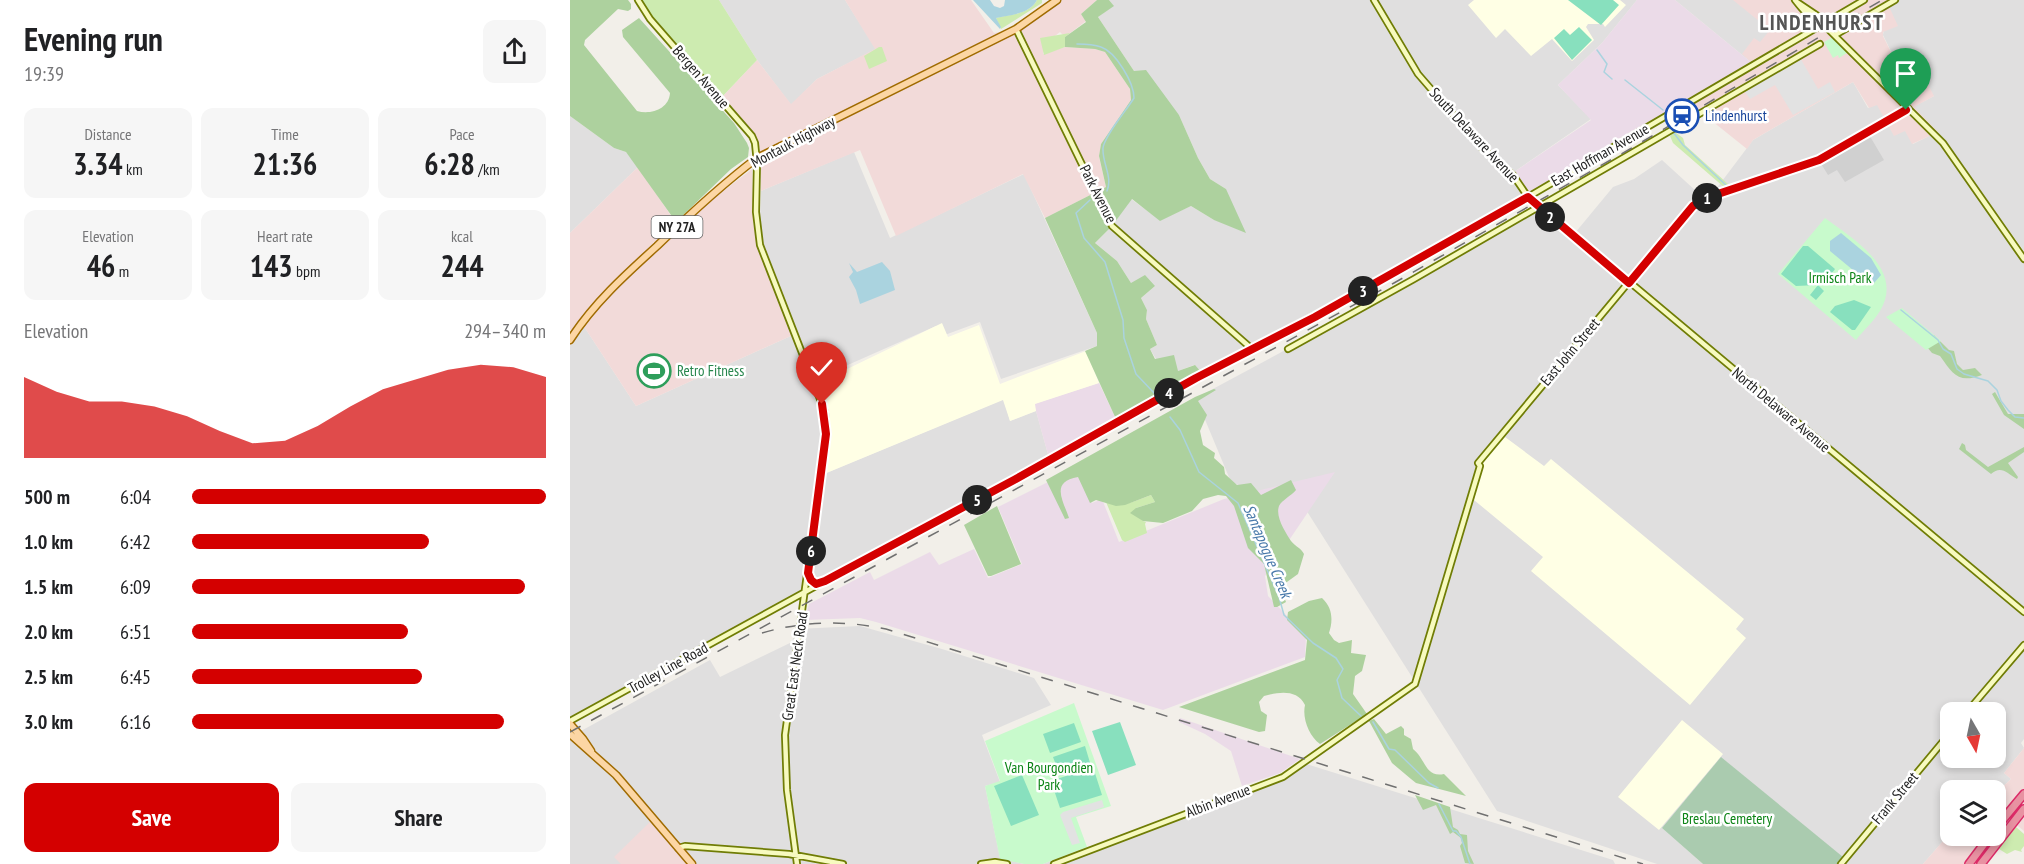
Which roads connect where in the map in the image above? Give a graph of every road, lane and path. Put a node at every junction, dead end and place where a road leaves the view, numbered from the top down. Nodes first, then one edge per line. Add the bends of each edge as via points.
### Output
1 (638, 0) edge
2 (1057, 0) edge
3 (1374, 0) edge
4 (1864, 0) edge
5 (1895, 0) edge
6 (1796, 1) edge
7 (1823, 24) junction
8 (1016, 29) junction
9 (1835, 35) junction
10 (1820, 44) dead end
11 (1909, 109) junction
12 (757, 158) junction
13 (1528, 197) junction
14 (1539, 207) junction
15 (2024, 259) edge
16 (1629, 283) junction
17 (570, 340) edge
18 (1252, 349) junction
19 (1288, 349) dead end
20 (808, 573) junction
21 (825, 581) junction
22 (805, 592) junction
23 (2024, 612) edge
24 (2024, 645) edge
25 (1976, 702) edge
26 (1371, 717) joint
27 (570, 723) edge
28 (570, 734) edge
29 (1940, 745) edge
30 (591, 752) junction
31 (2024, 794) edge
32 (2024, 809) edge
33 (2006, 816) edge
34 (1982, 846) edge
35 (678, 848) junction
36 (795, 855) junction
37 (692, 864) edge
38 (797, 864) edge
39 (843, 864) edge
40 (981, 864) edge
41 (1007, 864) edge
42 (1054, 864) edge
43 (1841, 864) edge
44 (1969, 864) edge
45 (1982, 864) edge

1 - 12 street, Bergen Avenue via 650,19 747,129
2 - 8 main road, NY 27A
3 - 13 street, South Delaware Avenue via 1418,74 1483,149 1513,175
4 - 7 street, East Hoffman Avenue
5 - 9 street
6 - 7 street
7 - 9 street
7 - 13 street, East Hoffman Avenue
8 - 12 main road, Montauk Highway / NY 27A
8 - 18 street, Park Avenue via 1112,226
9 - 11 street
10 - 14 street, East Hoffman Avenue
11 - 15 street via 1943,143
11 - 16 street, East John Street via 1819,160 1706,198 1693,206
12 - 17 main road, Montauk Highway / NY 27A via 638,263 596,304
12 - 20 street, Great East Neck Road via 760,245 825,412 826,434
13 - 14 street, South Delaware Avenue
13 - 18 street, East Hoffman Avenue
14 - 16 street, North Delaware Avenue
14 - 19 street, East Hoffman Avenue
16 - 23 street, North Delaware Avenue
16 - 26 street, East John Street via 1478,463 1471,501 1415,684
18 - 21 street, East Hoffman Avenue
20 - 21 street via 813,583
20 - 22 street, Great East Neck Road
21 - 22 street, Trolley Line Road
22 - 27 street, Trolley Line Road
22 - 36 street, Great East Neck Road via 784,750
24 - 25 street
26 - 42 street, Albin Avenue via 1283,777
27 - 30 main road
28 - 30 main road
29 - 43 street, Frank Street
30 - 35 main road
31 - 33 highway
32 - 45 highway
34 - 44 highway
35 - 36 street
35 - 37 main road
36 - 38 street, Great East Neck Road
36 - 39 street
40 - 41 street

